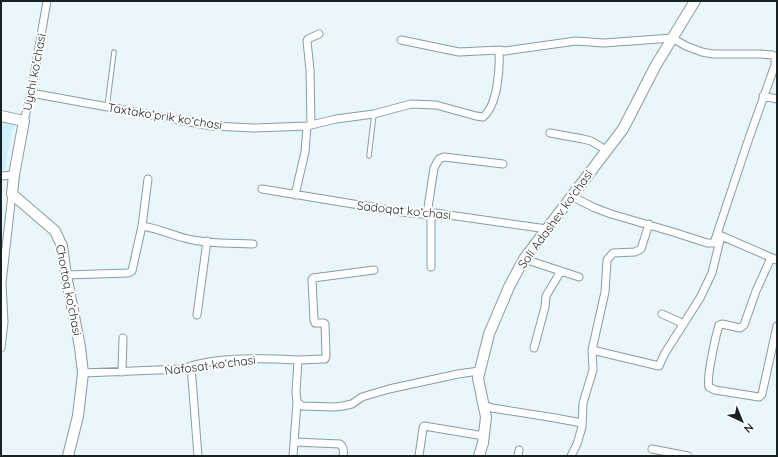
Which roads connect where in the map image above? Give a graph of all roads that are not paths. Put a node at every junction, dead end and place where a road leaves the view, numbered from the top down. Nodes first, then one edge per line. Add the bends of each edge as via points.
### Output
1 (47, 1) edge
2 (695, 1) edge
3 (319, 34) dead end
4 (672, 38) junction
5 (401, 40) dead end
6 (499, 50) junction
7 (114, 52) dead end
8 (31, 93) junction
9 (764, 96) junction
10 (777, 99) edge
11 (107, 107) junction
12 (374, 114) junction
13 (1, 116) edge
14 (24, 121) junction
15 (309, 125) junction
16 (550, 134) dead end
17 (606, 150) junction
18 (369, 156) dead end
19 (503, 164) dead end
20 (14, 175) junction
21 (1, 176) edge
22 (148, 179) dead end
23 (262, 189) dead end
24 (12, 194) junction
25 (295, 196) junction
26 (571, 196) junction
27 (429, 215) junction
28 (649, 224) junction
29 (142, 226) junction
30 (547, 229) junction
31 (718, 235) junction
32 (207, 241) junction
33 (253, 244) dead end
34 (524, 259) junction
35 (774, 259) edge
36 (431, 267) dead end
37 (374, 270) dead end
38 (561, 271) junction
39 (66, 276) junction
40 (579, 277) dead end
41 (2, 283) edge
42 (662, 314) dead end
43 (197, 315) dead end
44 (682, 324) junction
45 (777, 326) edge
46 (123, 338) dead end
47 (1, 348) edge
48 (534, 348) dead end
49 (592, 350) junction
50 (298, 360) junction
51 (191, 366) junction
52 (479, 371) junction
53 (122, 372) junction
54 (83, 373) junction
55 (297, 402) junction
56 (484, 405) junction
57 (582, 423) junction
58 (484, 436) junction
59 (295, 442) junction
60 (652, 449) dead end
61 (68, 456) edge
62 (198, 456) edge
63 (293, 456) edge
64 (343, 456) edge
65 (419, 456) edge
66 (479, 456) edge
67 (571, 456) edge
68 (688, 456) edge

1 - 8 street, Uychi ko'chasi
2 - 4 street, Soli Adashev ko'chasi
3 - 15 street via 307,41 310,70
4 - 6 street via 604,43 576,41
4 - 9 street via 702,52 773,55 776,59 775,65
4 - 17 street, Soli Adashev ko'chasi via 622,129
5 - 6 street via 459,52
6 - 12 street, Taxtakoʻprik koʻchasi via 495,95 488,113 483,117 436,105 418,104
7 - 11 lane
8 - 11 street, Taxtakoʻprik koʻchasi
8 - 14 street, Uychi ko'chasi
9 - 10 street
9 - 31 street
11 - 15 street, Taxtakoʻprik koʻchasi via 212,126 254,128
12 - 15 street, Taxtakoʻprik koʻchasi
12 - 18 lane
13 - 14 street, Uychi ko'chasi
14 - 20 street
15 - 25 street
16 - 17 street via 583,138
17 - 26 street, Soli Adashev ko'chasi
19 - 27 street via 444,157 439,159 434,168
20 - 21 street
20 - 24 street
22 - 29 street
23 - 25 street, Sadoqat koʻchasi
24 - 39 street, Chortoq koʻchasi via 55,231 62,246
24 - 41 street
25 - 27 street, Sadoqat koʻchasi
26 - 28 street via 595,208
26 - 30 street, Soli Adashev ko'chasi
27 - 30 street, Sadoqat koʻchasi via 435,213
27 - 36 street
28 - 31 street via 707,243 714,243
28 - 49 street via 641,249 635,252 613,253 607,260 606,282
29 - 32 street via 184,238
29 - 39 street via 132,272
30 - 34 street, Soli Adashev ko'chasi
31 - 35 street
31 - 44 street via 712,273 700,298
32 - 33 street
32 - 43 street
34 - 38 street
34 - 52 street, Soli Adashev ko'chasi via 508,287 489,334
35 - 45 street via 756,291 744,325 740,328 719,325 709,373 709,387 759,397 762,394
37 - 50 street, Nafosat koʻchasi via 313,278 314,320 315,323 325,324 326,356 325,359
38 - 40 street
38 - 48 street via 546,296
39 - 54 street, Chortoq koʻchasi
41 - 47 street via 4,322
42 - 44 street
44 - 49 street via 659,366
46 - 53 street
49 - 57 street via 593,370 583,403
50 - 51 street, Nafosat koʻchasi via 259,358
50 - 55 street
51 - 53 street, Nafosat koʻchasi via 183,369
51 - 62 street
52 - 55 street via 389,389 343,406 302,406
52 - 56 street, Soli Adashev ko'chasi via 478,383
53 - 54 street, Nafosat koʻchasi
54 - 61 street, Chortoq koʻchasi via 78,416
55 - 59 street
56 - 57 street
56 - 58 street, Soli Adashev ko'chasi
57 - 67 street via 579,439
58 - 65 street via 424,426
58 - 66 street, Soli Adashev ko'chasi
59 - 63 street
59 - 64 street via 340,444 344,449
60 - 68 street

